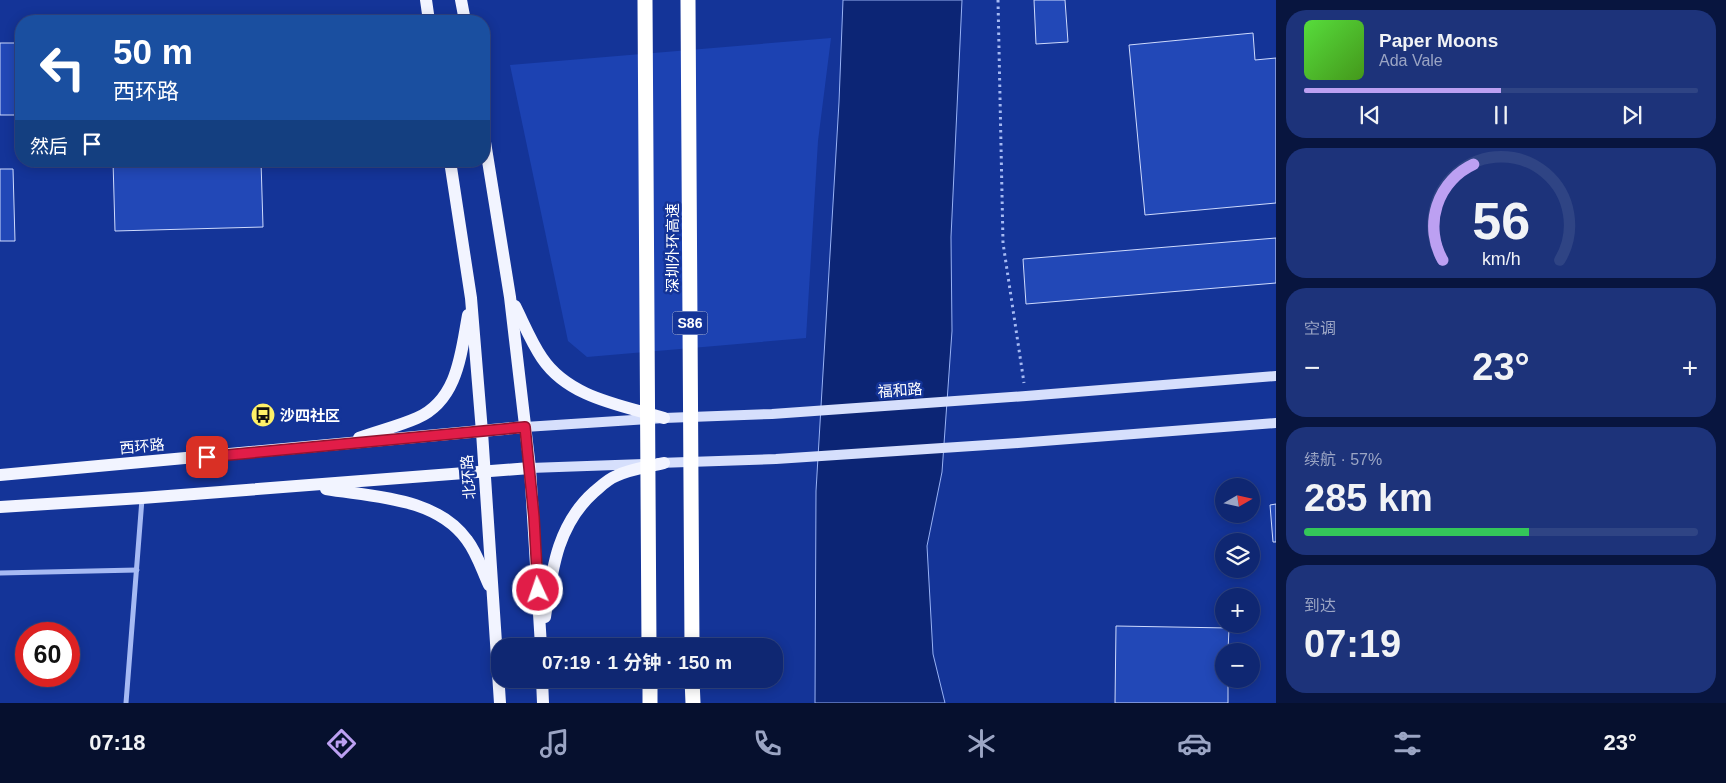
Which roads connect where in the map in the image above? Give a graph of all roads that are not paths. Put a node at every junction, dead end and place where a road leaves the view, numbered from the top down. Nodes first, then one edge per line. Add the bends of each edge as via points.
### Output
1 (426, 0) edge
2 (461, 0) edge
3 (646, 0) edge
4 (688, 0) edge
5 (428, 15) edge
6 (464, 15) edge
7 (451, 167) edge
8 (489, 167) edge
9 (510, 297) junction
10 (471, 298) junction
11 (1276, 376) edge
12 (664, 418) junction
13 (1276, 422) edge
14 (525, 427) junction
15 (482, 432) junction
16 (339, 445) junction
17 (664, 463) junction
18 (530, 468) junction
19 (484, 472) junction
20 (0, 475) edge
21 (306, 485) junction
22 (142, 498) junction
23 (0, 506) edge
24 (137, 570) junction
25 (0, 573) edge
26 (494, 597) junction
27 (541, 638) edge
28 (542, 638) edge
29 (649, 638) edge
30 (692, 638) edge
31 (542, 688) edge
32 (650, 688) edge
33 (692, 688) edge
34 (126, 703) edge
35 (500, 703) edge
36 (543, 703) edge
37 (650, 703) edge
38 (692, 703) edge

1 - 5 main road
2 - 6 main road
3 - 29 highway, 深圳外环高速, bridge
4 - 30 highway, 深圳外环高速 / S86, bridge
7 - 10 main road, 北环路
8 - 9 main road
9 - 12 main road via 542,358 562,380 587,395
9 - 14 main road
10 - 15 main road, 北环路
10 - 16 main road via 458,368 444,397 419,417
11 - 12 main road, 福和路 via 772,414
12 - 14 main road, 福和路
13 - 17 main road via 1018,443
14 - 15 main road, 西环路
14 - 18 main road
15 - 16 main road, 西环路
15 - 19 main road, 北环路
16 - 20 main road, 西环路
17 - 18 main road
17 - 28 main road via 615,476 577,510 560,540 555,557
18 - 19 main road
18 - 27 main road
19 - 21 main road
19 - 26 main road, 北环路
21 - 22 main road
21 - 26 main road via 412,503 442,517 467,540
22 - 23 main road
22 - 24 street
24 - 25 street
24 - 34 street
26 - 35 main road, 北环路
31 - 36 main road
32 - 37 highway
33 - 38 highway

